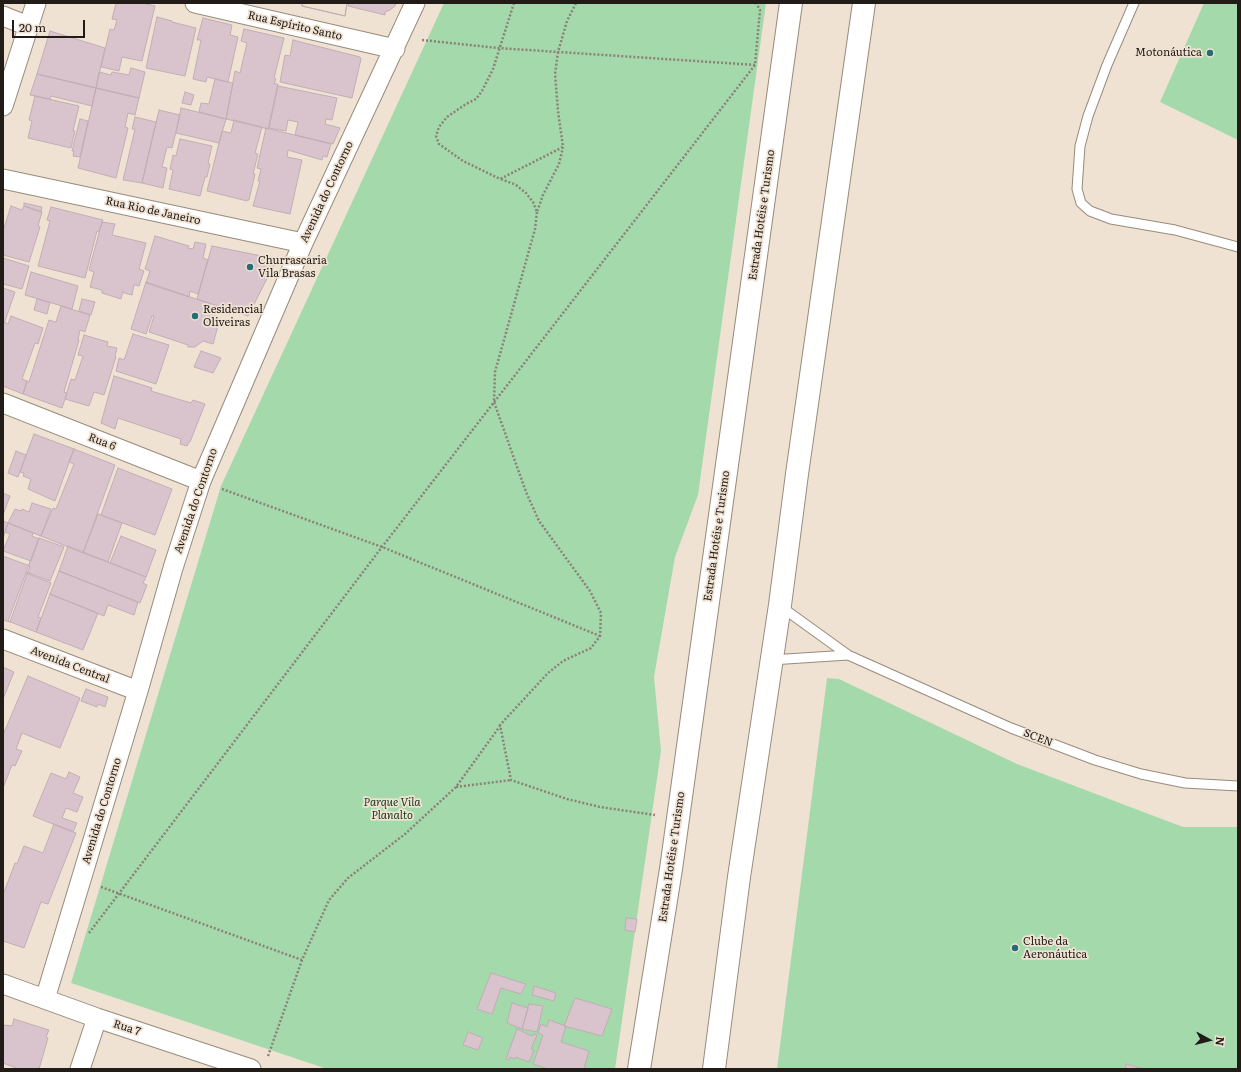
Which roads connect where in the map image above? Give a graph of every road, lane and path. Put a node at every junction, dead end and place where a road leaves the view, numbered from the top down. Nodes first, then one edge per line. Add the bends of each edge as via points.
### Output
1 (36, 3) edge
2 (195, 3) edge
3 (415, 3) edge
4 (514, 3) edge
5 (576, 3) edge
6 (756, 3) edge
7 (791, 3) edge
8 (864, 3) edge
9 (1134, 3) edge
10 (3, 16) edge
11 (28, 26) junction
12 (397, 43) junction
13 (498, 48) junction
14 (558, 52) junction
15 (755, 65) junction
16 (782, 68) junction
17 (3, 106) edge
18 (563, 147) junction
19 (3, 179) edge
20 (500, 179) junction
21 (537, 212) junction
22 (303, 243) junction
23 (1238, 247) edge
24 (494, 402) junction
25 (3, 403) edge
26 (200, 481) junction
27 (382, 547) junction
28 (780, 605) junction
29 (600, 636) junction
30 (3, 639) edge
31 (848, 656) junction
32 (771, 660) junction
33 (138, 691) junction
34 (500, 725) junction
35 (510, 780) junction
36 (1238, 786) edge
37 (456, 787) junction
38 (678, 818) junction
39 (81, 882) junction
40 (119, 894) junction
41 (85, 938) dead end
42 (302, 960) junction
43 (3, 984) edge
44 (45, 999) junction
45 (97, 1018) junction
46 (258, 1065) edge
47 (80, 1069) edge
48 (640, 1069) edge
49 (714, 1069) edge

1 - 11 street
2 - 12 street, Rua Espírito Santo
3 - 12 street, Avenida do Contorno
4 - 13 path
5 - 14 path via 567,21
6 - 15 path via 760,10
7 - 16 main road, Estrada Hotéis e Turismo
8 - 28 main road via 796,474
9 - 23 lane via 1107,65 1080,146 1077,189 1082,203 1090,211 1111,219 1175,230
10 - 11 street
11 - 17 street
12 - 13 path
12 - 22 street, Avenida do Contorno
13 - 14 path
13 - 20 path via 493,69 482,91 476,99 447,117 436,136 439,144 462,161
14 - 15 path
14 - 18 path via 555,74
15 - 16 path
15 - 24 path
16 - 38 main road, Estrada Hotéis e Turismo
18 - 20 path
18 - 21 path via 559,164
19 - 22 street, Rua Rio de Janeiro
20 - 21 path via 516,185 526,193
21 - 24 path via 535,229 495,372
22 - 26 street, Avenida do Contorno
24 - 27 path
24 - 29 path via 539,521 590,591 601,613
25 - 26 street, Rua 6
26 - 27 path
26 - 33 street, Avenida do Contorno
27 - 29 path
27 - 40 path
28 - 31 lane, SCEN
28 - 32 main road
29 - 34 path via 591,648 563,661 548,673
30 - 33 street, Avenida Central
31 - 32 lane, SCEN
31 - 36 lane, SCEN via 1011,728 1095,760 1141,774 1185,783
32 - 49 main road
33 - 39 street, Avenida do Contorno
34 - 35 path
34 - 37 path
35 - 37 path
35 - 38 path via 600,807
37 - 42 path via 405,834 353,875 329,900
38 - 48 main road, Estrada Hotéis e Turismo
39 - 40 path via 94,884
39 - 44 street, Avenida do Contorno
40 - 41 path
40 - 42 path
42 - 46 path
43 - 44 street, Rua 7
44 - 45 street, Rua 7
45 - 46 street, Rua 7
45 - 47 street

